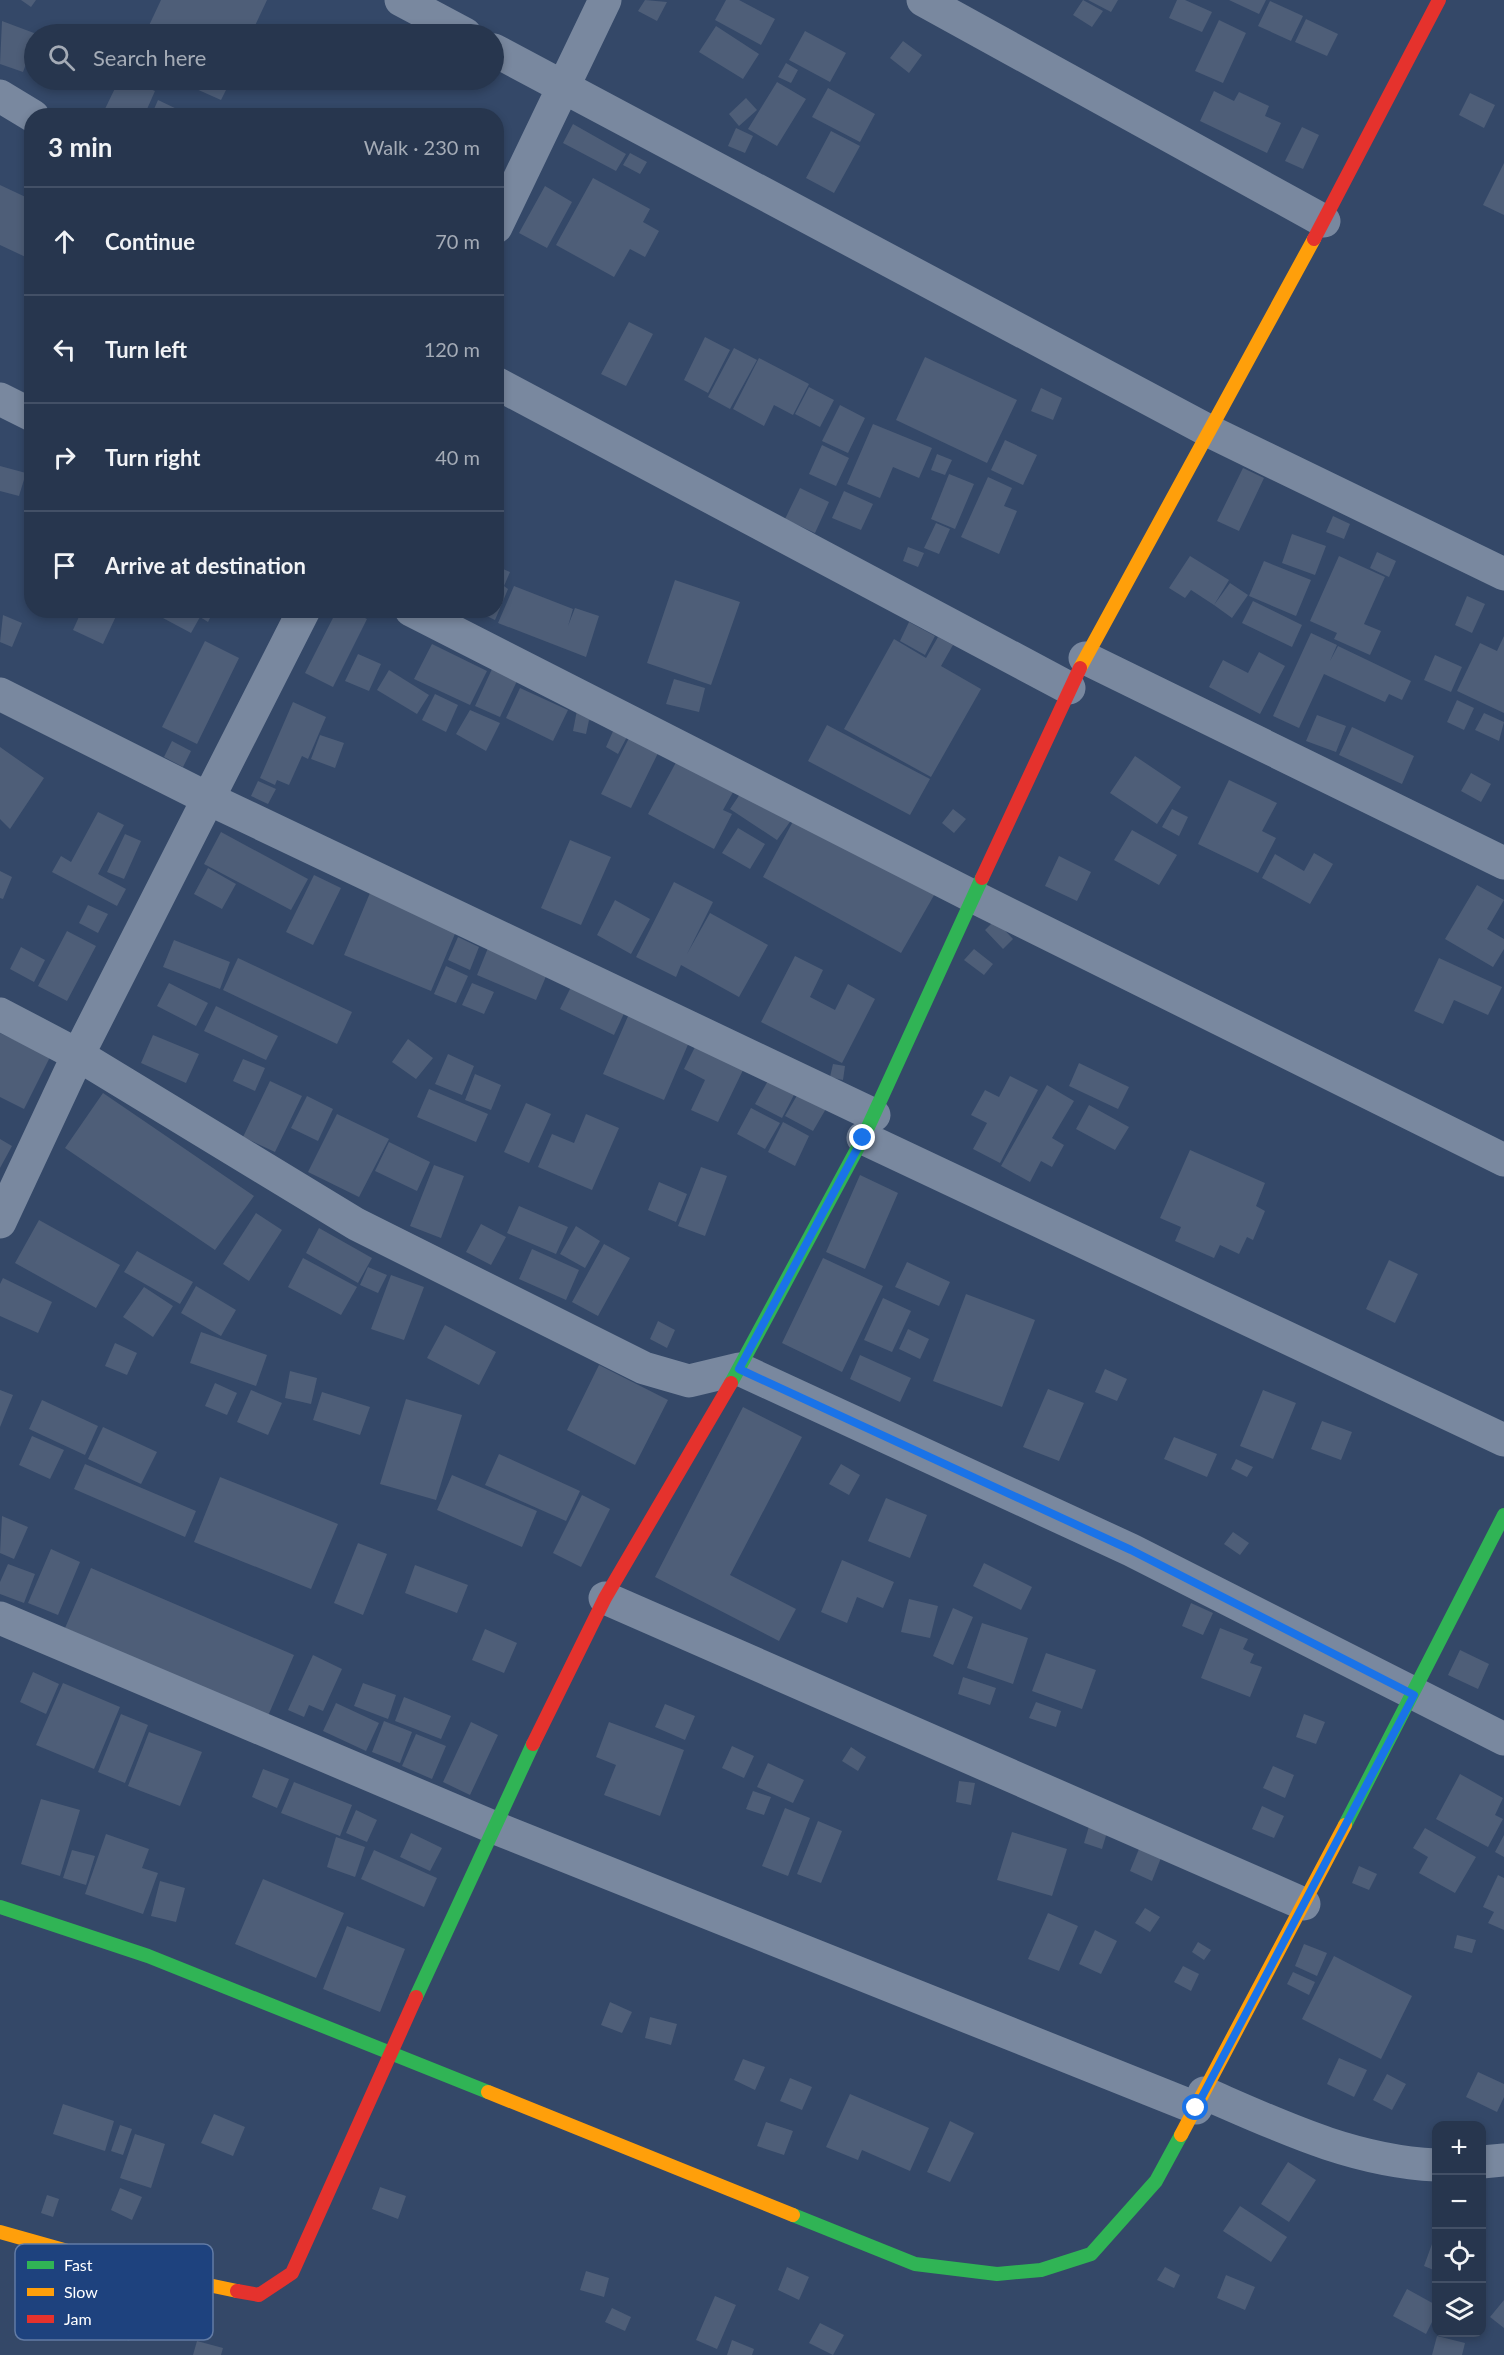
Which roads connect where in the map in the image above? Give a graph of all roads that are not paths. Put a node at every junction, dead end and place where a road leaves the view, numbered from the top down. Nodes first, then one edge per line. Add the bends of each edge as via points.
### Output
1 (401, 0) edge
2 (605, 0) edge
3 (923, 0) edge
4 (1439, 0) edge
5 (446, 24) edge
6 (504, 55) edge
7 (563, 87) junction
8 (0, 96) edge
9 (24, 111) edge
10 (504, 210) edge
11 (1323, 221) junction
12 (504, 387) edge
13 (0, 399) edge
14 (24, 411) edge
15 (1209, 431) junction
16 (1504, 574) edge
17 (300, 618) edge
18 (427, 618) edge
19 (1085, 658) junction
20 (1069, 688) junction
21 (0, 694) edge
22 (209, 799) junction
23 (1504, 863) edge
24 (972, 896) junction
25 (0, 1014) edge
26 (78, 1055) junction
27 (869, 1126) junction
28 (1504, 1160) edge
29 (0, 1222) edge
30 (739, 1369) junction
31 (1504, 1440) edge
32 (1504, 1515) edge
33 (605, 1598) junction
34 (0, 1618) edge
35 (1414, 1695) junction
36 (1504, 1739) edge
37 (494, 1827) junction
38 (1304, 1904) junction
39 (0, 1907) edge
40 (389, 2054) junction
41 (1200, 2100) junction
42 (1504, 2160) edge
43 (1486, 2162) edge
44 (1432, 2165) edge
45 (0, 2232) edge
46 (43, 2244) edge
47 (213, 2287) edge

1 - 5 street
2 - 7 street
3 - 11 street
4 - 11 street
6 - 7 street
7 - 10 street
7 - 15 street
8 - 9 street
11 - 15 street
12 - 20 street
13 - 14 street
15 - 16 street
15 - 19 street
17 - 22 street
18 - 24 street
19 - 20 street
19 - 23 street
20 - 24 street
21 - 22 street
22 - 26 street
22 - 27 street
24 - 27 street
24 - 28 street
25 - 26 street
26 - 29 street
26 - 30 street via 356,1224 644,1368 689,1381
27 - 30 street
27 - 31 street
30 - 33 street
30 - 35 street via 1131,1550
32 - 35 street
33 - 37 street
33 - 38 street
34 - 37 street
35 - 36 street
35 - 38 street
37 - 40 street
37 - 41 street
38 - 41 street
39 - 40 street via 148,1956
40 - 41 street via 915,2264 998,2274 1041,2270 1091,2254 1156,2181
40 - 47 street via 292,2274 259,2295
41 - 44 street via 1312,2140 1400,2164
42 - 43 street
45 - 46 street

